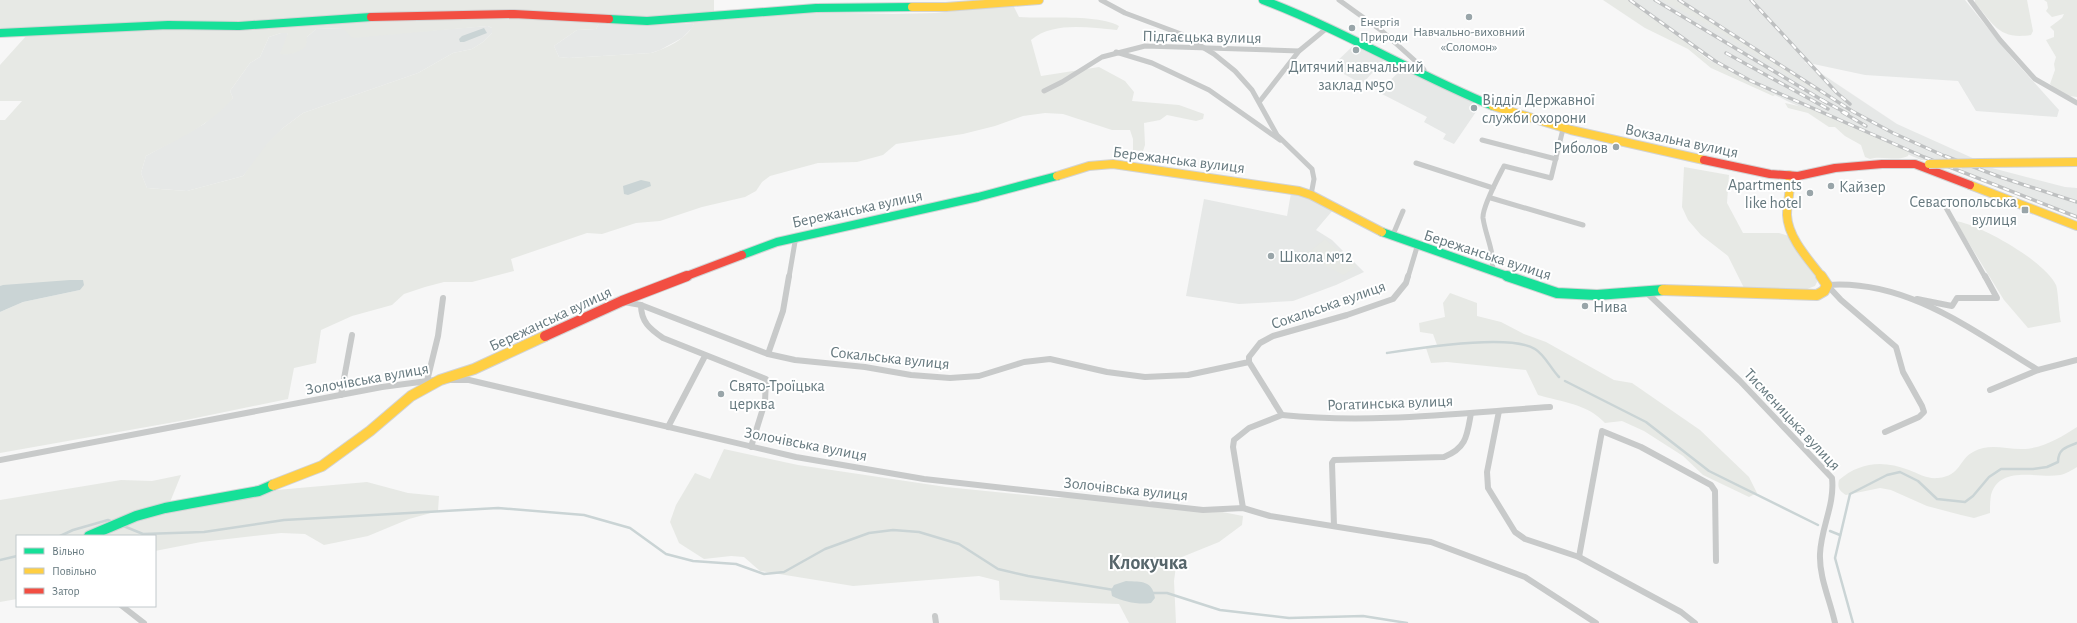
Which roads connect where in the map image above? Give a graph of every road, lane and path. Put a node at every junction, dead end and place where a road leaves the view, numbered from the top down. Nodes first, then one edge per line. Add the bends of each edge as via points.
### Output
1 (1039, 0) edge
2 (1101, 0) edge
3 (1263, 0) edge
4 (1282, 0) edge
5 (1339, 0) edge
6 (1970, 0) edge
7 (1295, 11) junction
8 (1327, 28) junction
9 (0, 33) edge
10 (1202, 48) junction
11 (1299, 51) junction
12 (1115, 52) junction
13 (1421, 74) junction
14 (1044, 91) dead end
15 (1260, 101) junction
16 (2077, 103) edge
17 (1563, 129) junction
18 (1482, 140) dead end
19 (1283, 142) junction
20 (1556, 159) junction
21 (2077, 162) edge
22 (1416, 163) dead end
23 (1915, 164) junction
24 (1789, 175) junction
25 (1493, 188) junction
26 (1311, 195) junction
27 (1491, 198) junction
28 (1945, 206) dead end
29 (1403, 211) dead end
30 (1582, 225) dead end
31 (2077, 226) edge
32 (796, 236) junction
33 (1392, 237) junction
34 (1417, 247) junction
35 (1492, 272) junction
36 (1827, 285) junction
37 (1646, 292) junction
38 (1898, 294) junction
39 (443, 298) dead end
40 (622, 301) junction
41 (641, 305) junction
42 (352, 335) dead end
43 (768, 354) junction
44 (705, 356) junction
45 (2077, 360) edge
46 (1249, 362) junction
47 (2038, 370) junction
48 (440, 380) junction
49 (427, 381) junction
50 (1990, 390) dead end
51 (341, 395) junction
52 (1550, 407) dead end
53 (1499, 411) junction
54 (1470, 413) junction
55 (1282, 415) junction
56 (668, 427) junction
57 (1885, 432) dead end
58 (751, 447) junction
59 (0, 460) edge
60 (1243, 508) junction
61 (1334, 526) junction
62 (91, 535) edge
63 (1579, 557) junction
64 (1716, 561) dead end
65 (123, 607) edge
66 (144, 623) edge
67 (1596, 623) edge
68 (1695, 623) edge
69 (1835, 623) edge

1 - 9 main road via 946,7 816,8 647,21 514,14 363,17 239,26 168,25
2 - 10 street via 1109,8 1164,26
3 - 7 main road, Вокзальна вулиця
4 - 7 main road, Вокзальна вулиця
5 - 13 street via 1400,44 1422,67 1424,70
6 - 16 street via 2000,40 2036,79
7 - 8 main road, Вокзальна вулиця
8 - 11 street
8 - 13 main road, Вокзальна вулиця
10 - 11 street, Підгаєцька вулиця
10 - 12 street, Підгаєцька вулиця via 1145,46
10 - 15 street via 1231,66 1252,88
11 - 15 street
12 - 14 street, Підгаєцька вулиця via 1089,64 1058,86
12 - 19 street via 1152,63 1209,90
13 - 17 main road, Вокзальна вулиця via 1486,104
15 - 19 street via 1273,129
17 - 20 street
17 - 24 main road, Вокзальна вулиця via 1770,174
18 - 20 street
19 - 26 street via 1311,166 1314,173
20 - 25 street via 1551,178 1504,166
21 - 23 main road, bridge
22 - 25 street
23 - 24 main road, Вокзальна вулиця via 1835,168 1798,176
23 - 31 main road, Вокзальна вулиця
24 - 36 main road via 1794,190 1786,219 1789,228
25 - 27 street
26 - 32 main road, Бережанська вулиця via 1216,178 1113,164 1095,166 985,195
26 - 33 main road, Бережанська вулиця
27 - 30 street
27 - 35 street via 1483,216 1494,259
28 - 38 street via 1997,298 1957,298 1952,306
29 - 33 street
32 - 40 main road, Бережанська вулиця
32 - 43 street via 783,312
33 - 34 main road, Бережанська вулиця
34 - 35 main road, Бережанська вулиця
34 - 46 street, Сокальська вулиця via 1406,283 1393,299 1273,336 1260,343 1249,357
35 - 37 main road, Бережанська вулиця via 1557,293 1573,295
36 - 37 main road, Бережанська вулиця via 1817,295 1710,290
36 - 38 street via 1869,285
36 - 57 street via 1896,347 1903,371 1923,404 1924,412 1919,417
37 - 69 street, Тисменицька вулиця via 1740,381 1832,478 1835,491 1820,553 1821,569
38 - 47 street via 1974,330
39 - 49 street via 438,336
40 - 41 street, Сокальська вулиця
40 - 48 main road, Бережанська вулиця via 474,369
41 - 43 street, Сокальська вулиця
41 - 44 street via 643,321 655,334
42 - 51 street
43 - 46 street, Сокальська вулиця via 911,376 950,378 979,376 1036,360 1050,360 1145,377 1188,375
44 - 56 street
44 - 58 street via 768,381 762,414
45 - 47 street
46 - 55 street
47 - 50 street
48 - 49 street, Золочівська вулиця
48 - 56 street, Золочівська вулиця via 470,380
48 - 62 main road, Бережанська вулиця via 411,396 370,431 322,466 259,491 165,508 124,520
49 - 51 street, Золочівська вулиця
51 - 59 street, Золочівська вулиця
52 - 53 street, Рогатинська вулиця
53 - 54 street, Рогатинська вулиця
53 - 63 street via 1487,472 1488,488 1515,532 1525,539
54 - 55 street, Рогатинська вулиця via 1312,418
54 - 61 street via 1465,441 1461,450 1454,454 1444,457 1334,460
55 - 60 street via 1249,428 1234,440
56 - 58 street, Золочівська вулиця
58 - 60 street, Золочівська вулиця via 924,479 1203,510
60 - 61 street, Золочівська вулиця via 1270,516
61 - 67 street, Золочівська вулиця via 1431,542 1525,577
63 - 64 street via 1602,431 1641,447 1711,485 1715,491
63 - 68 street via 1681,612
65 - 66 street

